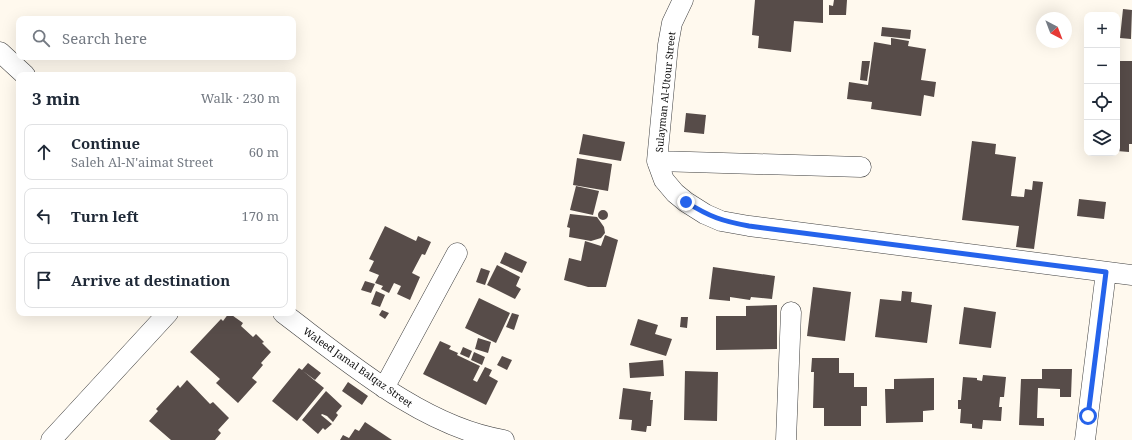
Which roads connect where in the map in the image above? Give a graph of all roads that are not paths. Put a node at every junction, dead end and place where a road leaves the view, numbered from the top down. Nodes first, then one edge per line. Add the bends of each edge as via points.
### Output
1 (683, 0) edge
2 (0, 52) edge
3 (22, 72) edge
4 (657, 161) junction
5 (861, 167) dead end
6 (458, 252) dead end
7 (1106, 272) junction
8 (1132, 275) edge
9 (791, 312) dead end
10 (165, 316) edge
11 (287, 316) edge
12 (384, 388) junction
13 (446, 432) edge
14 (51, 440) edge
15 (504, 440) edge
16 (786, 440) edge
17 (1085, 440) edge

1 - 4 street, Sulayman Al-Utour Street via 672,23 668,45
2 - 3 street
4 - 5 street
4 - 7 street, Sulayman Al-Utour Street via 664,180 674,193 705,214 721,221
6 - 12 street
7 - 8 street, Sulayman Al-Utour Street
7 - 17 street
9 - 16 street
10 - 14 street
11 - 12 street, Waleed Jamal Balqaz Street
12 - 13 street, Waleed Jamal Balqaz Street via 420,410
13 - 15 street, Waleed Jamal Balqaz Street

